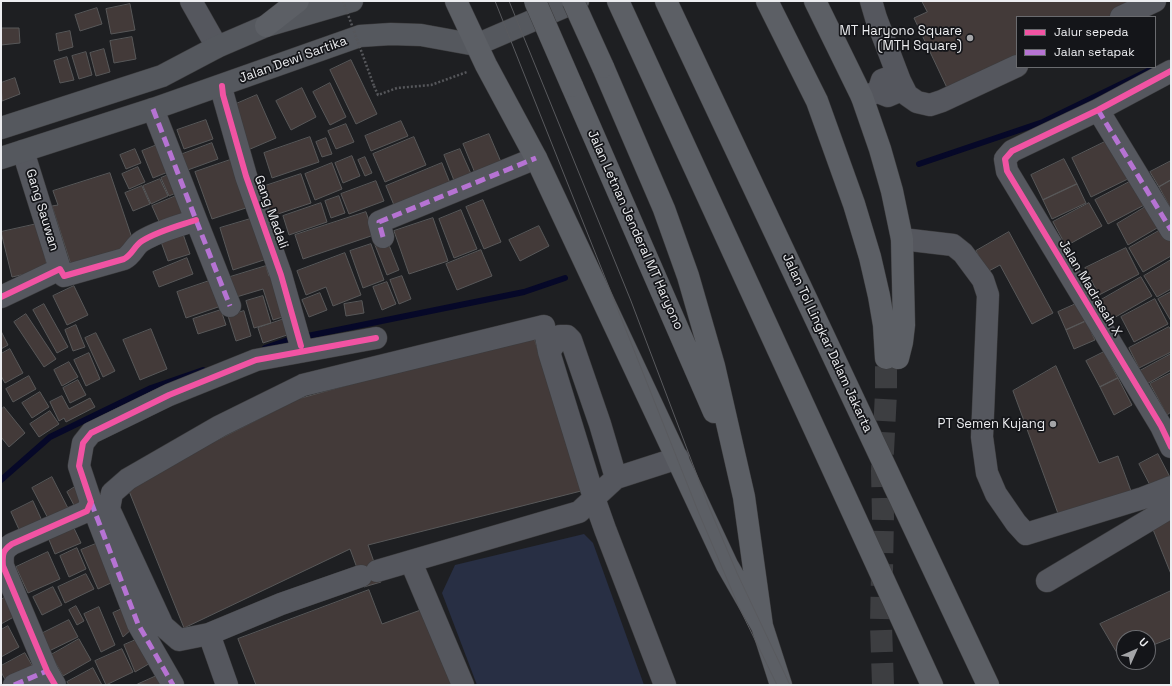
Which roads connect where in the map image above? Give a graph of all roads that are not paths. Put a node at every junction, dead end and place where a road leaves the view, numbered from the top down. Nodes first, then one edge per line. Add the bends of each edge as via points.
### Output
1 (191, 1) edge
2 (298, 1) edge
3 (352, 1) edge
4 (456, 1) edge
5 (535, 1) edge
6 (573, 1) edge
7 (578, 1) edge
8 (618, 1) edge
9 (666, 1) edge
10 (815, 1) edge
11 (871, 1) edge
12 (1155, 1) edge
13 (769, 5) edge
14 (1123, 16) edge
15 (266, 26) junction
16 (476, 45) junction
17 (217, 46) junction
18 (1016, 66) edge
19 (1171, 71) edge
20 (900, 81) junction
21 (222, 86) junction
22 (870, 95) junction
23 (153, 109) junction
24 (1098, 110) junction
25 (1, 128) edge
26 (23, 151) junction
27 (1, 158) edge
28 (536, 158) junction
29 (196, 220) junction
30 (1171, 230) edge
31 (383, 237) dead end
32 (902, 239) junction
33 (60, 269) junction
34 (1, 297) edge
35 (230, 306) dead end
36 (376, 338) dead end
37 (300, 341) dead end
38 (549, 352) junction
39 (1166, 424) edge
40 (1171, 447) edge
41 (678, 458) junction
42 (735, 459) junction
43 (616, 478) junction
44 (1171, 487) edge
45 (594, 498) junction
46 (91, 502) junction
47 (1171, 507) edge
48 (412, 562) junction
49 (1047, 581) dead end
50 (762, 626) junction
51 (209, 634) junction
52 (51, 678) edge
53 (14, 685) edge
54 (173, 685) edge
55 (227, 685) edge
56 (463, 685) edge
57 (665, 685) edge
58 (780, 685) edge
59 (788, 685) edge
60 (932, 685) edge
61 (988, 685) edge

1 - 17 street
2 - 15 highway
3 - 15 main road
4 - 16 highway
5 - 42 highway, Jalan Letnan Jenderal MT Haryono, bridge
6 - 42 highway, Jalan Letnan Jenderal MT Haryono, bridge via 664,209 688,276 714,366
7 - 16 main road
8 - 60 highway
9 - 61 highway, Jalan Tol Lingkar Dalam Jakarta
10 - 22 highway
11 - 20 street
12 - 14 street
13 - 32 highway via 817,101 854,204 870,257 892,358 902,342 904,325
15 - 17 main road
16 - 21 main road, Jalan Dewi Sartika via 421,35 360,36
16 - 28 highway
17 - 25 main road via 162,76
18 - 20 street via 930,105 917,102 907,94
19 - 24 street
20 - 22 street via 890,77 882,80
21 - 23 main road, Jalan Dewi Sartika
21 - 37 street, Gang Madali via 246,176 278,265
22 - 32 highway
23 - 26 main road, Jalan Dewi Sartika
23 - 29 street
24 - 30 street
24 - 39 street, Jalan Madrasah X via 1012,152 1005,159 1007,171
26 - 27 main road, Jalan Dewi Sartika
26 - 33 street, Gang Sauwan
28 - 31 street via 379,222
28 - 41 highway
29 - 33 street via 147,238 124,259 64,276
29 - 35 street
32 - 44 street via 953,245 963,253 983,280 988,295 982,437 987,473 996,494 1026,534
33 - 34 street
36 - 46 street via 256,360 169,395 91,433 83,443 79,466
38 - 43 street via 560,336 567,336 572,340
38 - 45 street
38 - 51 street via 544,326 303,385 220,426 128,478 112,494 109,509 163,626 179,640
39 - 40 street, Jalan Madrasah X
41 - 43 street
41 - 50 highway via 727,565
42 - 50 highway, Jalan Letnan Jenderal MT Haryono via 744,496
43 - 45 street
45 - 48 street via 579,512
45 - 57 street
46 - 52 street via 87,511 12,544 6,548 2,556 3,566
46 - 54 street via 138,624
47 - 49 street
48 - 51 street via 281,604
48 - 56 street
50 - 58 highway, Jalan Letnan Jenderal MT Haryono
50 - 59 street
51 - 55 street
52 - 53 street

